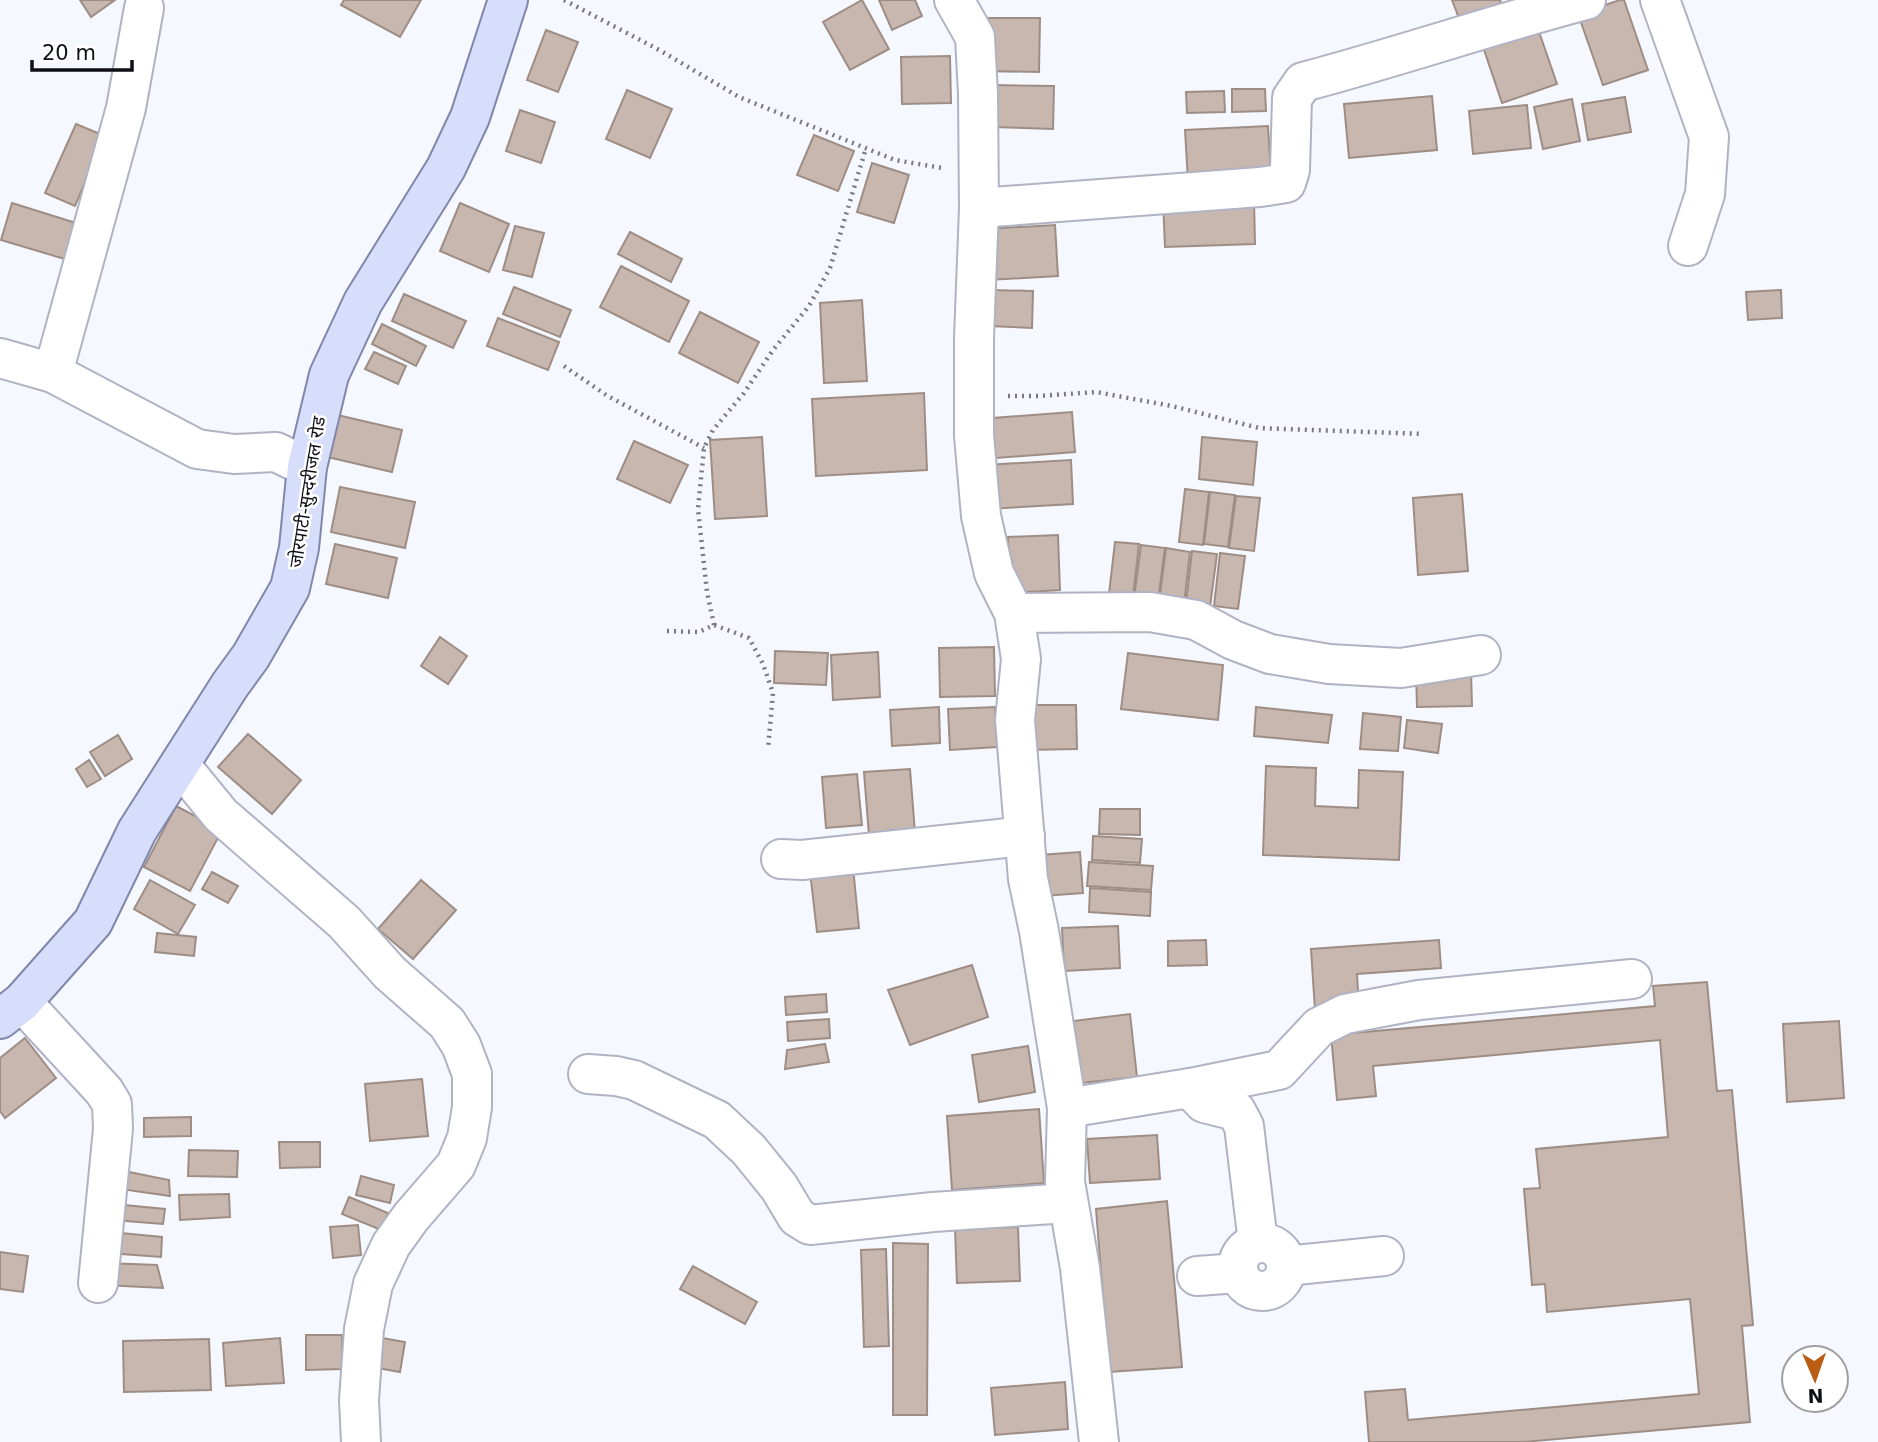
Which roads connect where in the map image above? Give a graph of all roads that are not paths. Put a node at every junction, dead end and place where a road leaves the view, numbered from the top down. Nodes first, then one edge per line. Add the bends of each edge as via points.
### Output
1 (508, 0) edge
2 (954, 0) edge
3 (1586, 0) edge
4 (1660, 0) edge
5 (144, 8) dead end
6 (979, 191) junction
7 (1688, 246) dead end
8 (0, 358) edge
9 (53, 373) junction
10 (307, 467) junction
11 (1014, 613) junction
12 (1481, 655) dead end
13 (180, 765) junction
14 (1025, 835) junction
15 (781, 859) dead end
16 (1632, 979) dead end
17 (11, 1010) edge
18 (588, 1074) dead end
19 (1190, 1088) junction
20 (1067, 1108) junction
21 (1068, 1203) junction
22 (1384, 1256) dead end
23 (1261, 1261) junction
24 (1197, 1276) dead end
25 (98, 1283) dead end
26 (361, 1442) edge
27 (1099, 1442) edge

1 - 10 main road, जोरपाटी-सुन्दरीजल रोड via 461,138 363,302 329,375
2 - 6 street via 975,37
3 - 6 street via 1303,82 1292,98 1286,183
4 - 7 street via 1709,137 1705,194
5 - 9 street via 126,108
6 - 11 street via 974,435 981,516 994,573
8 - 9 street
9 - 10 street via 197,449 234,454 276,452
10 - 13 main road, जोरपाटी-सुन्दरीजल रोड via 290,588
11 - 12 street via 1150,612 1196,620 1270,654 1329,664 1402,668
11 - 14 street via 1021,659 1016,720
13 - 17 main road, जोरपाटी-सुन्दरीजल रोड via 137,831 93,922
13 - 26 street via 221,815 344,922 390,973 447,1023 472,1074 467,1138 456,1165 391,1245 373,1284 364,1329
14 - 15 street
14 - 20 street via 1028,878
16 - 19 street via 1419,1000 1345,1014 1319,1027 1279,1070
17 - 25 street via 104,1091 112,1104
18 - 21 street via 634,1080 717,1120 750,1150 797,1217 810,1225
19 - 20 street
19 - 23 street via 1204,1103 1236,1111 1244,1126
20 - 21 street
21 - 27 street via 1080,1268
22 - 23 street
23 - 24 street

